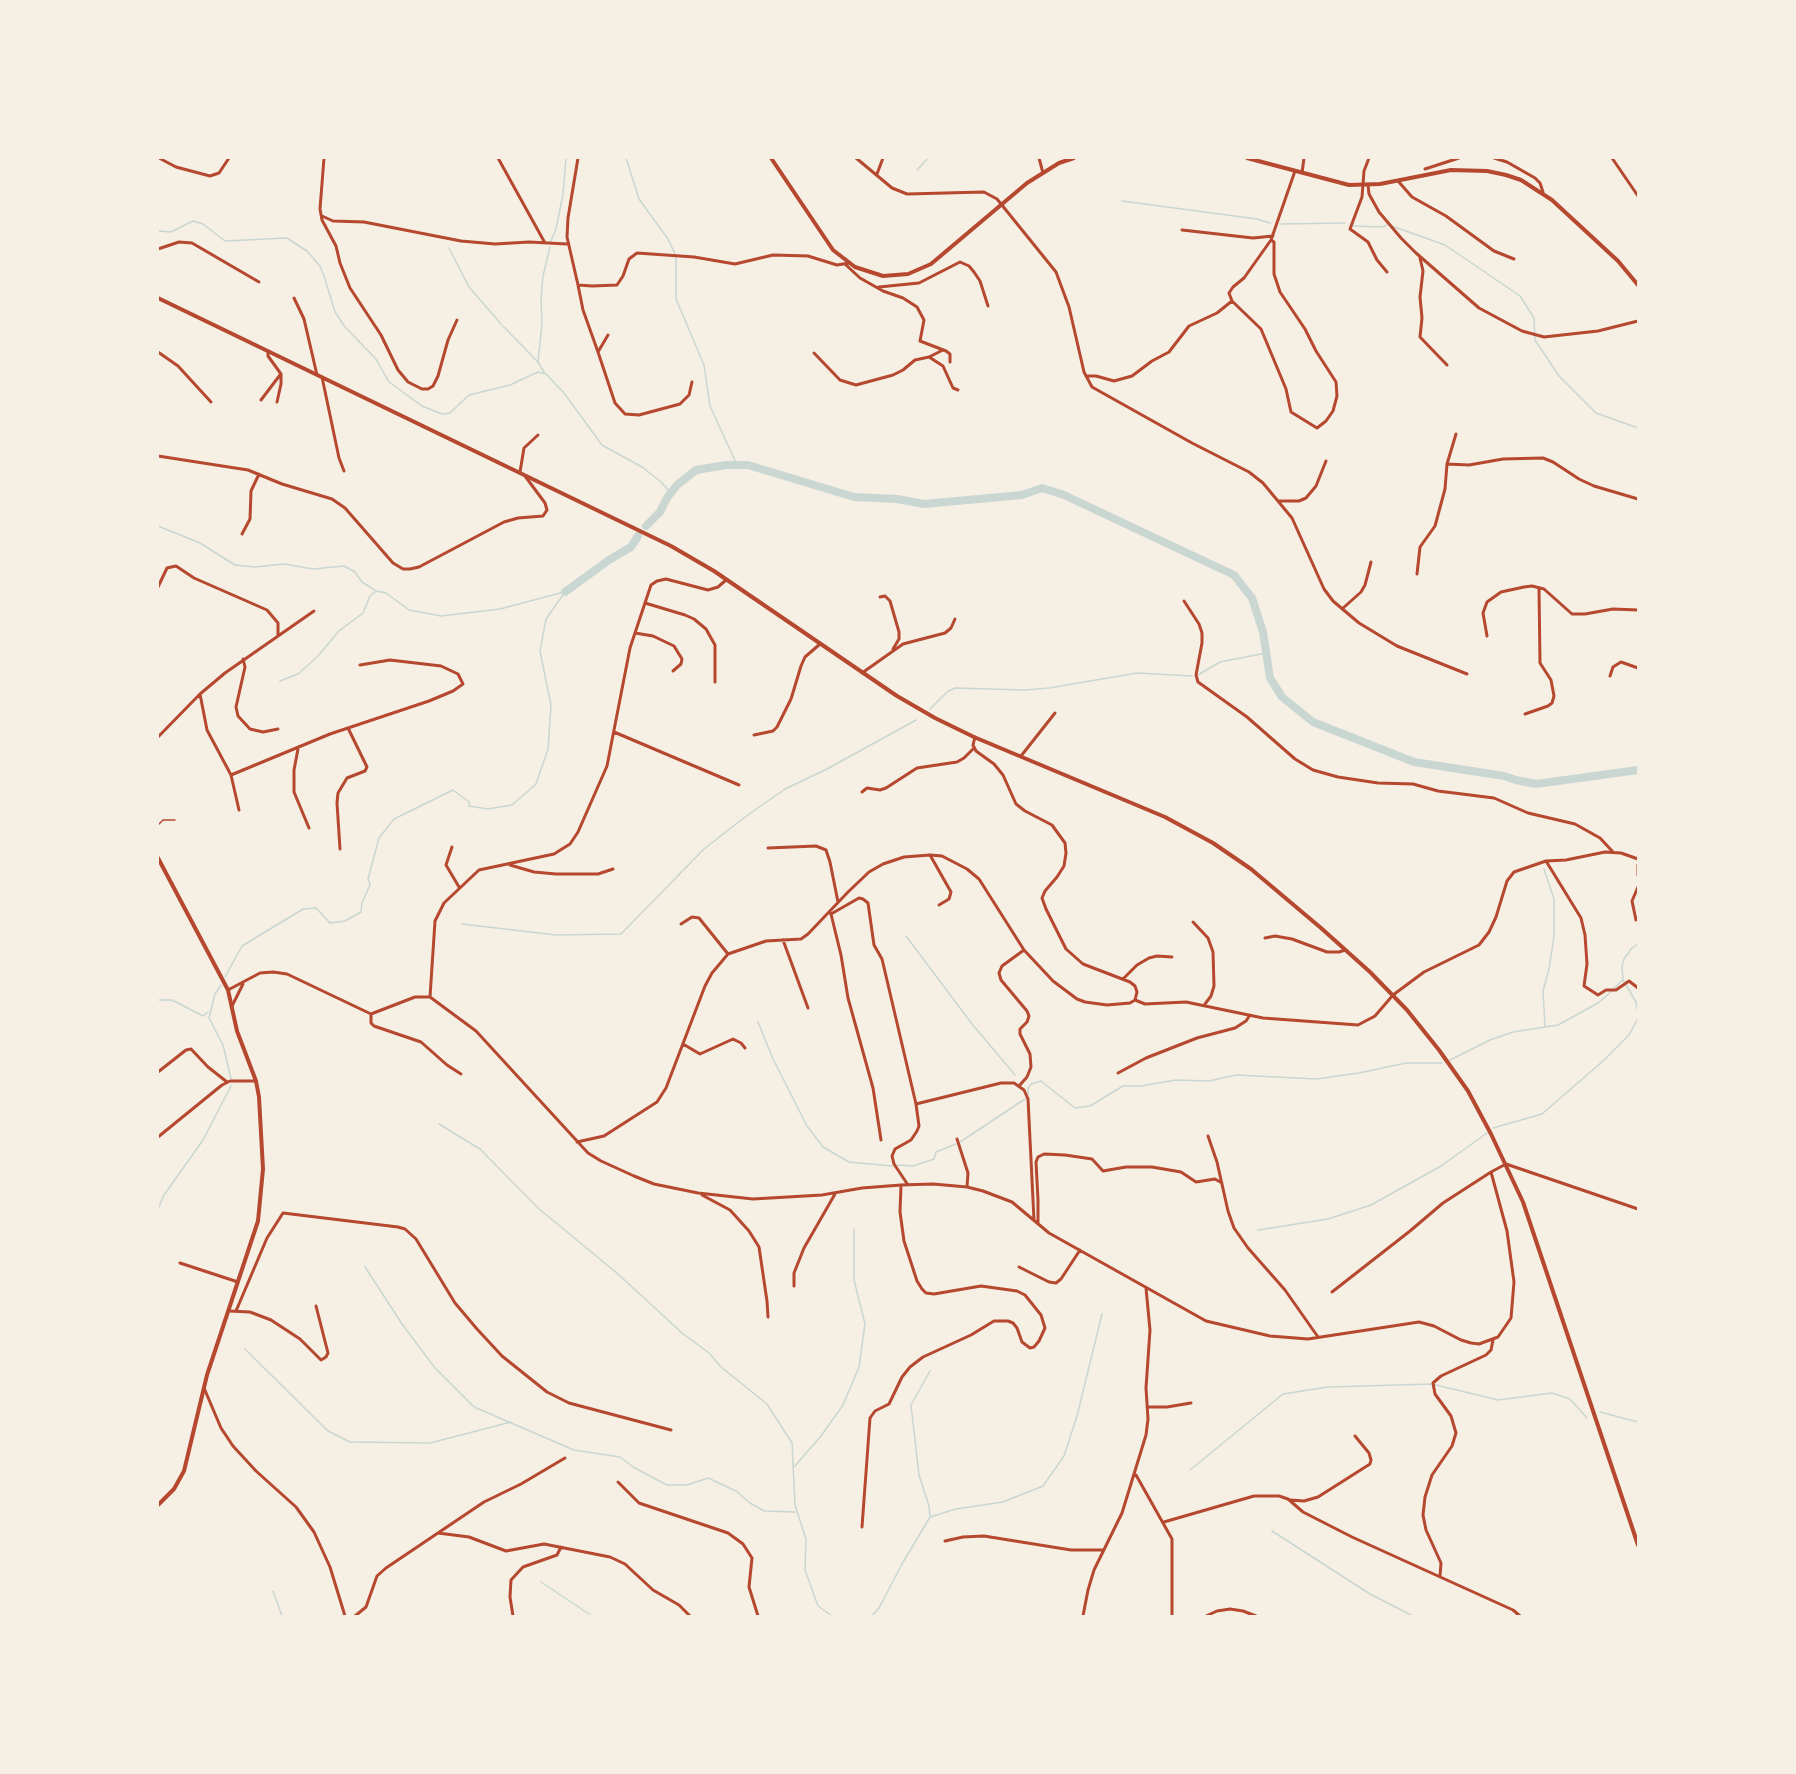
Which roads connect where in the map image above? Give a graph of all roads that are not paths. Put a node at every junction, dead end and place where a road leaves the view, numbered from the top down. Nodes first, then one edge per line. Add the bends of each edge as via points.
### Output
1 (159, 158) edge
2 (230, 158) edge
3 (324, 158) edge
4 (498, 158) edge
5 (578, 158) edge
6 (771, 158) edge
7 (856, 158) edge
8 (883, 158) edge
9 (1039, 158) edge
10 (1074, 158) edge
11 (1247, 158) edge
12 (1304, 158) edge
13 (1369, 158) edge
14 (1459, 158) edge
15 (1494, 158) edge
16 (1612, 158) edge
17 (1425, 169) dead end
18 (1295, 171) junction
19 (1043, 173) junction
20 (1302, 173) junction
21 (877, 174) junction
22 (1398, 181) junction
23 (1365, 185) junction
24 (1543, 192) junction
25 (1638, 196) edge
26 (1001, 204) junction
27 (321, 214) junction
28 (1182, 230) dead end
29 (1273, 240) junction
30 (545, 243) junction
31 (568, 244) junction
32 (158, 249) edge
33 (1419, 256) junction
34 (1514, 259) dead end
35 (848, 264) junction
36 (1387, 272) dead end
37 (259, 282) dead end
38 (578, 285) junction
39 (1638, 285) edge
40 (877, 287) junction
41 (158, 298) edge
42 (294, 298) dead end
43 (1232, 301) junction
44 (988, 306) dead end
45 (457, 320) dead end
46 (1638, 321) edge
47 (608, 335) dead end
48 (943, 350) junction
49 (268, 351) junction
50 (158, 352) edge
51 (598, 352) junction
52 (814, 353) dead end
53 (929, 357) junction
54 (950, 362) dead end
55 (1447, 365) dead end
56 (281, 374) junction
57 (317, 375) junction
58 (1086, 376) junction
59 (322, 377) junction
60 (692, 382) dead end
61 (958, 390) dead end
62 (261, 399) dead end
63 (211, 402) dead end
64 (277, 402) dead end
65 (1456, 434) dead end
66 (538, 435) dead end
67 (158, 456) edge
68 (1326, 461) dead end
69 (1447, 464) junction
70 (344, 471) dead end
71 (259, 473) junction
72 (522, 473) junction
73 (1638, 499) edge
74 (1279, 501) junction
75 (242, 534) dead end
76 (1371, 562) dead end
77 (1417, 574) dead end
78 (726, 580) junction
79 (158, 587) edge
80 (1539, 587) junction
81 (880, 597) dead end
82 (1184, 601) dead end
83 (645, 603) junction
84 (1342, 609) junction
85 (1638, 610) edge
86 (314, 611) dead end
87 (955, 619) dead end
88 (634, 633) junction
89 (278, 635) junction
90 (1487, 636) dead end
91 (820, 644) junction
92 (892, 651) junction
93 (243, 659) junction
94 (360, 664) dead end
95 (1638, 668) edge
96 (673, 671) dead end
97 (862, 672) junction
98 (1467, 674) dead end
99 (1610, 676) dead end
100 (715, 682) dead end
101 (200, 694) junction
102 (1055, 713) dead end
103 (1525, 714) dead end
104 (348, 728) junction
105 (278, 729) dead end
106 (614, 732) junction
107 (754, 735) dead end
108 (158, 737) edge
109 (975, 737) junction
110 (299, 748) junction
111 (974, 748) junction
112 (1021, 757) junction
113 (231, 775) junction
114 (739, 785) dead end
115 (862, 792) dead end
116 (239, 810) dead end
117 (175, 820) dead end
118 (158, 825) edge
119 (309, 828) dead end
120 (452, 847) dead end
121 (768, 848) dead end
122 (340, 849) dead end
123 (1614, 853) junction
124 (930, 855) junction
125 (158, 858) edge
126 (1638, 859) edge
127 (1546, 861) junction
128 (1638, 864) edge
129 (508, 865) junction
130 (613, 869) dead end
131 (1638, 875) edge
132 (459, 887) junction
133 (1638, 887) edge
134 (838, 902) junction
135 (939, 905) dead end
136 (830, 913) junction
137 (1636, 920) dead end
138 (1193, 922) dead end
139 (681, 924) dead end
140 (1265, 938) dead end
141 (783, 940) junction
142 (1024, 950) junction
143 (1345, 950) junction
144 (728, 954) junction
145 (1172, 957) dead end
146 (1123, 979) junction
147 (244, 981) junction
148 (1638, 988) edge
149 (228, 990) junction
150 (1393, 995) junction
151 (430, 997) junction
152 (1135, 1000) junction
153 (1204, 1005) junction
154 (232, 1006) junction
155 (808, 1008) dead end
156 (370, 1014) junction
157 (1250, 1015) junction
158 (683, 1044) junction
159 (745, 1048) dead end
160 (158, 1072) edge
161 (1118, 1073) dead end
162 (461, 1074) dead end
163 (256, 1081) junction
164 (227, 1082) junction
165 (1019, 1086) junction
166 (916, 1104) junction
167 (1208, 1136) dead end
168 (158, 1137) edge
169 (957, 1139) dead end
170 (881, 1140) dead end
171 (577, 1142) junction
172 (1506, 1164) junction
173 (1491, 1172) junction
174 (1222, 1182) junction
175 (901, 1185) junction
176 (908, 1185) junction
177 (967, 1187) junction
178 (698, 1193) junction
179 (835, 1194) junction
180 (1638, 1209) edge
181 (1034, 1220) junction
182 (1038, 1223) junction
183 (1080, 1250) junction
184 (180, 1263) dead end
185 (1019, 1267) dead end
186 (238, 1282) junction
187 (794, 1286) dead end
188 (1146, 1288) junction
189 (1332, 1292) dead end
190 (316, 1306) dead end
191 (229, 1311) junction
192 (236, 1311) junction
193 (768, 1317) dead end
194 (1318, 1338) junction
195 (1493, 1340) junction
196 (204, 1389) junction
197 (1191, 1403) dead end
198 (1147, 1407) junction
199 (672, 1430) dead end
200 (1355, 1436) dead end
201 (565, 1458) dead end
202 (1136, 1473) junction
203 (618, 1482) dead end
204 (1288, 1499) junction
205 (158, 1505) edge
206 (1164, 1522) junction
207 (862, 1527) dead end
208 (438, 1533) junction
209 (945, 1541) dead end
210 (1638, 1545) edge
211 (561, 1547) junction
212 (1103, 1550) junction
213 (1440, 1576) junction
214 (345, 1617) edge
215 (355, 1617) edge
216 (513, 1617) edge
217 (690, 1617) edge
218 (758, 1617) edge
219 (1083, 1617) edge
220 (1172, 1617) edge
221 (1206, 1617) edge
222 (1256, 1617) edge
223 (1520, 1617) edge

1 - 2 street via 210,176 219,173
3 - 27 street
4 - 30 street
5 - 31 street via 568,218
6 - 35 main road via 833,250
7 - 21 street
8 - 21 street
9 - 19 street
10 - 19 main road
11 - 18 main road
12 - 20 street
13 - 23 street
14 - 17 street
15 - 24 street via 1535,178
16 - 25 street
18 - 20 main road
18 - 29 street
19 - 26 main road
20 - 23 main road via 1336,183
21 - 26 street via 892,188 907,194 984,192
22 - 23 main road
22 - 24 main road via 1451,170 1487,171 1521,180
22 - 34 street via 1412,197 1494,251
23 - 33 street via 1379,212
23 - 36 street via 1350,229 1368,242
24 - 39 main road via 1618,261
26 - 35 main road via 920,270 883,276
26 - 58 street via 1056,272
27 - 30 street via 329,220 363,222 462,241
27 - 45 street via 350,288 408,382 422,389 433,386
28 - 29 street
29 - 43 street via 1231,290
29 - 43 street via 1273,267 1280,292 1338,388 1333,411 1317,428 1291,412 1262,329
30 - 31 street
31 - 38 street
32 - 37 street via 178,242 192,243
33 - 46 street via 1479,308 1535,336 1598,331
33 - 55 street via 1423,271 1420,337
35 - 38 street via 837,265 808,256 773,255 735,264 637,253 629,260 617,285
35 - 40 street via 860,278
38 - 51 street
40 - 44 street via 918,284 960,262 974,272
40 - 48 street via 917,307 924,320 920,340
41 - 49 main road
42 - 57 street via 304,319
43 - 58 street via 1189,326 1169,352 1142,369 1118,381
47 - 51 street
48 - 53 street
48 - 54 street via 950,354
49 - 56 street via 267,356
49 - 57 main road
50 - 63 street via 178,366
51 - 60 street via 615,404 625,414 639,415 680,404 689,395
52 - 53 street via 847,384 886,377 915,360
53 - 61 street via 943,366 953,388
56 - 62 street
56 - 64 street
57 - 59 main road
58 - 74 street via 1100,393 1249,472
59 - 70 street
59 - 72 main road
65 - 69 street
66 - 72 street via 524,448
67 - 71 street
68 - 74 street via 1316,486 1306,498
69 - 73 street via 1543,458 1593,486
69 - 77 street via 1435,526 1420,547
71 - 72 street via 338,502 393,563 410,570 500,523 543,516 547,510 545,502
71 - 75 street via 251,491 251,517
72 - 78 main road via 656,537
74 - 84 street via 1300,532 1324,589
76 - 84 street via 1361,592
78 - 83 street via 708,590 660,579 651,585
78 - 91 main road
79 - 89 street via 167,568 176,566 267,610 278,622
80 - 85 street via 1550,592 1572,614
80 - 90 street via 1507,591 1487,602 1483,613
80 - 103 street via 1540,663 1551,680 1554,696 1548,706
81 - 92 street via 890,601 899,632
82 - 123 street via 1202,633 1198,682 1313,770 1338,777 1413,784 1494,798 1528,813 1565,820 1588,830
83 - 88 street
83 - 100 street via 685,615 706,629 715,645
84 - 98 street via 1397,646
86 - 89 street
87 - 92 street via 941,635 906,643
88 - 96 street via 653,636 674,646 682,659
88 - 106 street
89 - 93 street
91 - 97 main road
91 - 107 street via 801,666 777,727
92 - 97 street
93 - 101 street
93 - 105 street via 238,716 250,729
94 - 104 street via 390,660 441,666 458,674 463,684 429,702
95 - 99 street via 1621,662
97 - 109 main road via 935,718
101 - 108 street
101 - 113 street via 207,730
102 - 112 street
104 - 110 street
104 - 122 street via 367,768 347,777 340,789
106 - 114 street
106 - 129 street via 602,778 570,844 554,854
109 - 111 street
109 - 112 main road
110 - 113 street
110 - 119 street via 294,792
111 - 115 street via 957,762 917,768 886,788
111 - 146 street via 1004,775 1020,808 1052,825 1063,837 1064,866 1042,898 1066,949 1083,964
112 - 143 main road via 1165,817 1213,843 1251,869
113 - 116 street
117 - 118 lane via 164,820
120 - 132 street via 447,865
121 - 134 street via 816,846 826,850
123 - 126 street
123 - 127 street
124 - 134 street via 883,864
124 - 135 street via 951,892 949,899
124 - 142 street via 956,861 979,879
125 - 149 main road
127 - 148 street via 1581,918 1587,964 1584,986 1598,995 1629,981
127 - 150 street via 1517,870 1509,877 1489,932 1479,945 1425,972
128 - 131 street
129 - 130 street via 556,874 598,874
129 - 132 street via 478,870
132 - 151 street via 444,903 435,921
133 - 137 street via 1632,901
134 - 136 street
136 - 141 street via 801,939
136 - 166 street via 859,898 868,903 874,945 882,959
136 - 170 street via 873,1088
138 - 153 street via 1208,938 1213,952 1214,986
139 - 144 street via 692,917 699,918
140 - 143 street via 1299,941 1327,952
141 - 144 street via 766,941
141 - 155 street
142 - 152 street via 1053,981 1085,1002 1107,1005
142 - 165 street via 1002,966 999,973 1029,1016 1019,1031 1030,1054 1031,1067
143 - 150 main road
144 - 158 street via 705,986
145 - 146 street via 1149,958
146 - 152 street via 1135,986
147 - 149 street
147 - 154 street
147 - 156 street via 260,973 282,972
149 - 154 main road
150 - 157 street via 1375,1016 1353,1026
150 - 172 main road via 1468,1091
151 - 156 street via 415,997
151 - 171 street via 486,1041
152 - 153 street via 1145,1004
153 - 157 street
154 - 163 main road
156 - 162 street via 374,1026 421,1042
157 - 161 street via 1236,1028 1197,1038
158 - 159 street via 700,1054 733,1039
158 - 171 street via 657,1102 604,1136
160 - 164 street via 191,1049
163 - 164 street
163 - 186 main road via 261,1116 261,1200 256,1230
164 - 168 street
165 - 166 street via 1001,1083
165 - 181 street via 1028,1099
166 - 176 street via 917,1131 892,1156
167 - 174 street
169 - 177 street via 968,1173
171 - 178 street via 593,1157 634,1176
172 - 173 street
172 - 180 street
172 - 210 main road via 1523,1202
173 - 189 street via 1443,1203
173 - 195 street via 1507,1231 1514,1289 1511,1318
174 - 182 street via 1196,1182 1181,1172 1152,1167 1103,1171 1092,1159 1044,1154 1036,1162
174 - 194 street via 1234,1228
175 - 176 street
175 - 179 street
175 - 207 street via 904,1241 917,1281 926,1293 981,1286 1017,1291 1041,1315 1045,1328 1039,1341 1030,1347 1022,1342 1013,1323 991,1322 923,1356 904,1373 890,1404 870,1418
176 - 177 street
177 - 181 street via 1012,1202
178 - 179 street via 753,1198
178 - 193 street via 730,1210 756,1241
179 - 187 street via 804,1248
181 - 182 street
182 - 183 street
183 - 185 street via 1056,1283
183 - 188 street
184 - 186 street
186 - 191 main road
188 - 194 street via 1215,1324 1292,1339
188 - 198 street via 1150,1330
190 - 192 street via 328,1353 321,1360 300,1339 271,1320
191 - 192 street
191 - 196 main road
192 - 199 street via 267,1239 283,1213 398,1227 416,1239 455,1303 477,1329 531,1380 563,1401
194 - 195 street via 1419,1322 1471,1343
195 - 213 street via 1486,1355 1432,1383 1456,1433 1432,1475 1425,1497 1423,1515 1441,1563
196 - 205 main road via 182,1476
196 - 214 street via 233,1446 296,1507 314,1532
197 - 198 street
198 - 202 street via 1147,1428
200 - 204 street via 1369,1453 1370,1464 1318,1497 1304,1501
201 - 208 street via 484,1502
202 - 206 street
202 - 212 street
203 - 218 street via 639,1503 714,1528 743,1544 752,1558 749,1584
204 - 206 street via 1261,1495
204 - 213 street via 1300,1510 1352,1538
206 - 220 street via 1174,1550
208 - 211 street via 469,1537 506,1551 540,1543
208 - 215 street via 380,1573 366,1607
209 - 212 street via 984,1536 1071,1550
211 - 216 street via 557,1555 523,1566 511,1580
211 - 217 street via 620,1560
212 - 219 street
213 - 223 street via 1514,1610
221 - 222 street via 1230,1609

